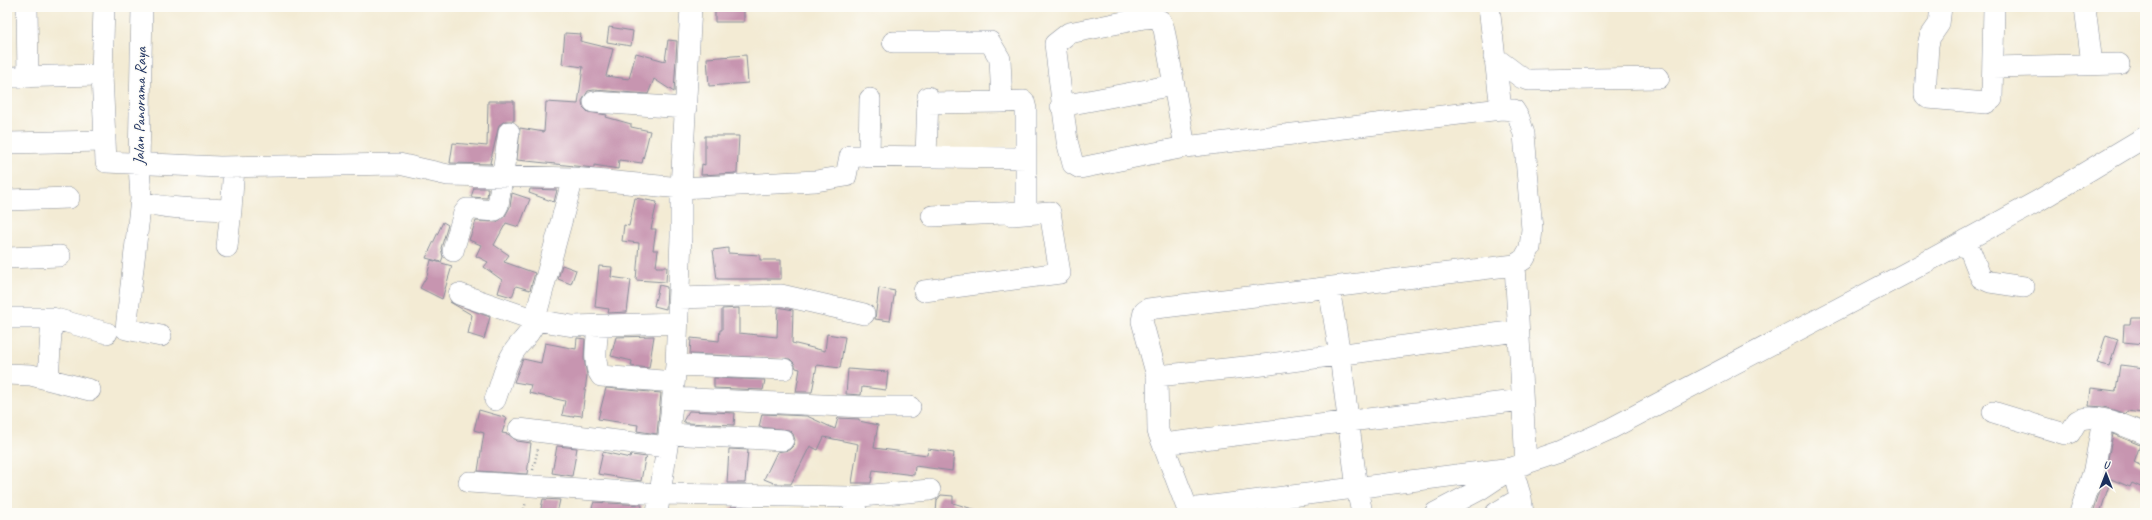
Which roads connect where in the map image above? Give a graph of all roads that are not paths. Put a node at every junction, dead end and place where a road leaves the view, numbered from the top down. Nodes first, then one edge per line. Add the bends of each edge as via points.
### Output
1 (27, 7) edge
2 (104, 7) edge
3 (142, 7) edge
4 (691, 7) edge
5 (1489, 7) edge
6 (1941, 7) edge
7 (1994, 7) edge
8 (2085, 7) edge
9 (893, 42) dead end
10 (1494, 57) junction
11 (2092, 64) junction
12 (2119, 64) dead end
13 (1993, 67) junction
14 (102, 75) junction
15 (28, 76) junction
16 (7, 77) edge
17 (1659, 78) dead end
18 (1174, 85) junction
19 (870, 99) dead end
20 (594, 102) dead end
21 (1002, 102) junction
22 (1061, 106) junction
23 (686, 108) junction
24 (1501, 108) junction
25 (509, 132) dead end
26 (2145, 137) edge
27 (104, 141) junction
28 (7, 143) edge
29 (1185, 147) junction
30 (869, 157) junction
31 (926, 157) junction
32 (1026, 158) junction
33 (139, 164) junction
34 (234, 167) junction
35 (504, 175) junction
36 (573, 178) junction
37 (681, 188) junction
38 (69, 198) dead end
39 (7, 200) edge
40 (143, 201) junction
41 (231, 210) junction
42 (1026, 212) junction
43 (932, 222) dead end
44 (227, 247) dead end
45 (1968, 247) junction
46 (453, 251) dead end
47 (60, 256) dead end
48 (7, 258) edge
49 (1515, 265) junction
50 (2024, 287) dead end
51 (1329, 288) junction
52 (924, 291) dead end
53 (459, 294) dead end
54 (679, 298) junction
55 (864, 314) dead end
56 (7, 318) edge
57 (52, 318) junction
58 (535, 320) junction
59 (678, 323) junction
60 (598, 327) junction
61 (1517, 331) junction
62 (107, 333) dead end
63 (161, 336) dead end
64 (1340, 355) junction
65 (784, 369) dead end
66 (7, 374) edge
67 (1157, 376) junction
68 (48, 379) junction
69 (674, 382) junction
70 (90, 390) dead end
71 (496, 400) dead end
72 (1522, 400) junction
73 (910, 407) dead end
74 (1993, 412) dead end
75 (2103, 420) junction
76 (1349, 421) junction
77 (519, 428) dead end
78 (2145, 434) edge
79 (783, 440) dead end
80 (668, 441) junction
81 (1163, 444) junction
82 (469, 482) dead end
83 (1519, 482) edge
84 (1357, 489) junction
85 (930, 490) dead end
86 (658, 504) edge
87 (854, 505) edge
88 (1189, 511) edge
89 (1362, 513) edge
90 (1435, 513) edge
91 (1496, 513) edge
92 (2080, 513) edge

1 - 15 street
2 - 14 street
3 - 33 street, Jalan Panorama Raya
4 - 23 street
5 - 10 street
6 - 13 street via 1939,24 1928,45 1924,92 1927,98 1990,102
7 - 13 street
8 - 11 street
9 - 21 street via 990,42 1000,59
10 - 17 street via 1522,78 1530,80
10 - 24 street
11 - 12 street
11 - 13 street
14 - 15 street
14 - 27 street
15 - 16 street
18 - 22 street
18 - 22 street via 1161,21 1154,17 1144,18 1069,33 1055,44
18 - 29 street
19 - 30 street
20 - 23 street
21 - 31 street via 927,100
21 - 32 street via 1024,101
22 - 29 street via 1073,164 1080,168
23 - 37 street
24 - 29 street
24 - 49 street via 1514,110 1520,118 1524,134 1532,229 1530,248 1524,259
25 - 35 street
26 - 45 street via 2038,201
27 - 28 street
27 - 33 street via 106,162
30 - 31 street
30 - 37 street via 850,156 846,176 816,182
31 - 32 street
32 - 42 street
33 - 34 street
33 - 40 street, Jalan Panorama Raya
34 - 35 street via 388,163 448,175
34 - 41 street
35 - 36 street
35 - 46 street via 495,210 474,208 467,209 464,213
36 - 37 street
36 - 58 street
37 - 54 street
38 - 39 street
40 - 41 street via 158,206
40 - 63 street, Jalan Panorama Raya via 126,329
41 - 44 street
42 - 43 street
42 - 52 street via 1050,212 1060,273
45 - 50 street via 1981,278
45 - 83 street via 1908,272 1610,428 1559,452
47 - 48 street
49 - 51 street
49 - 61 street
51 - 64 street
51 - 67 street via 1148,309 1144,312 1142,321
53 - 58 street
54 - 55 street via 781,295
54 - 59 street
56 - 57 street
57 - 62 street
57 - 68 street
58 - 60 street
58 - 71 street via 530,333 508,363
59 - 60 street
59 - 69 street
60 - 69 street via 596,355 597,371 601,376
61 - 64 street
61 - 72 street
64 - 67 street
64 - 76 street
65 - 69 street
66 - 68 street
67 - 81 street via 1158,431
68 - 70 street
69 - 73 street via 865,407
69 - 80 street
72 - 76 street
72 - 83 street
74 - 75 street via 2065,434 2070,433 2081,419 2087,417
75 - 78 street
75 - 92 street via 2094,470
76 - 81 street
76 - 84 street
77 - 80 street
79 - 80 street
80 - 86 street
81 - 88 street
82 - 86 street
83 - 84 street
83 - 90 street via 1478,490
83 - 91 street
84 - 88 street
84 - 89 street
85 - 87 street
86 - 87 street

